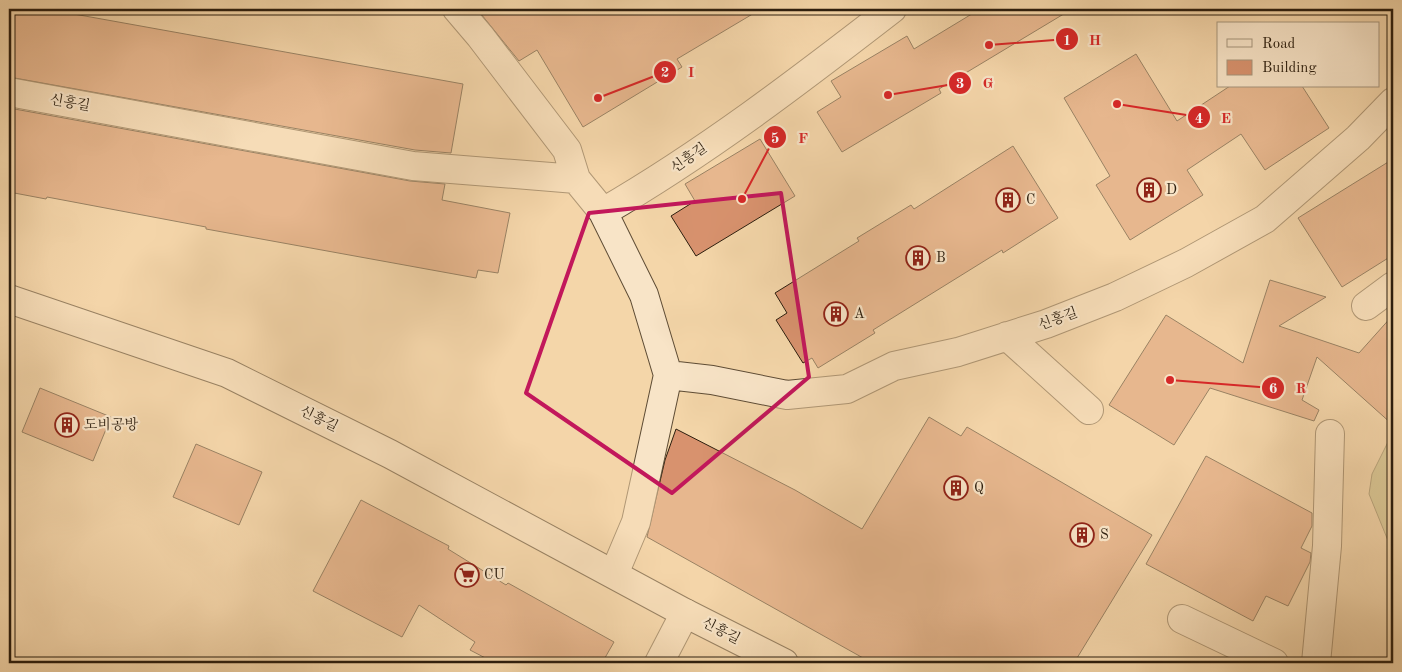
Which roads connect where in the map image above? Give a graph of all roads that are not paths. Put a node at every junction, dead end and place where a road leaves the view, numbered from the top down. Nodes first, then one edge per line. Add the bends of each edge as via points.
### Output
1 (456, 9) edge
2 (892, 9) edge
3 (9, 92) edge
4 (1393, 102) edge
5 (576, 179) junction
6 (603, 212) junction
7 (1393, 286) edge
8 (9, 299) edge
9 (1366, 306) dead end
10 (1007, 336) junction
11 (668, 375) junction
12 (1090, 410) dead end
13 (1330, 434) dead end
14 (614, 574) junction
15 (685, 613) junction
16 (1182, 619) dead end
17 (659, 663) edge
18 (784, 663) edge
19 (1274, 663) edge
20 (1316, 663) edge

1 - 5 street via 567,150
2 - 6 street, 신흥길 via 815,69 660,179
3 - 5 street, 신흥길 via 412,166
4 - 10 street, 신흥길 via 1358,138 1264,218 1186,263 1115,297
5 - 6 street
6 - 11 street via 644,295
7 - 9 street
8 - 14 street, 신흥길 via 227,373 390,454
10 - 11 street, 신흥길 via 958,352 894,366 847,389 788,395
10 - 12 street
11 - 14 street via 636,522
13 - 20 street via 1326,546
14 - 15 street, 신흥길
15 - 17 street, 신흥길
15 - 18 street, 신흥길
16 - 19 street

